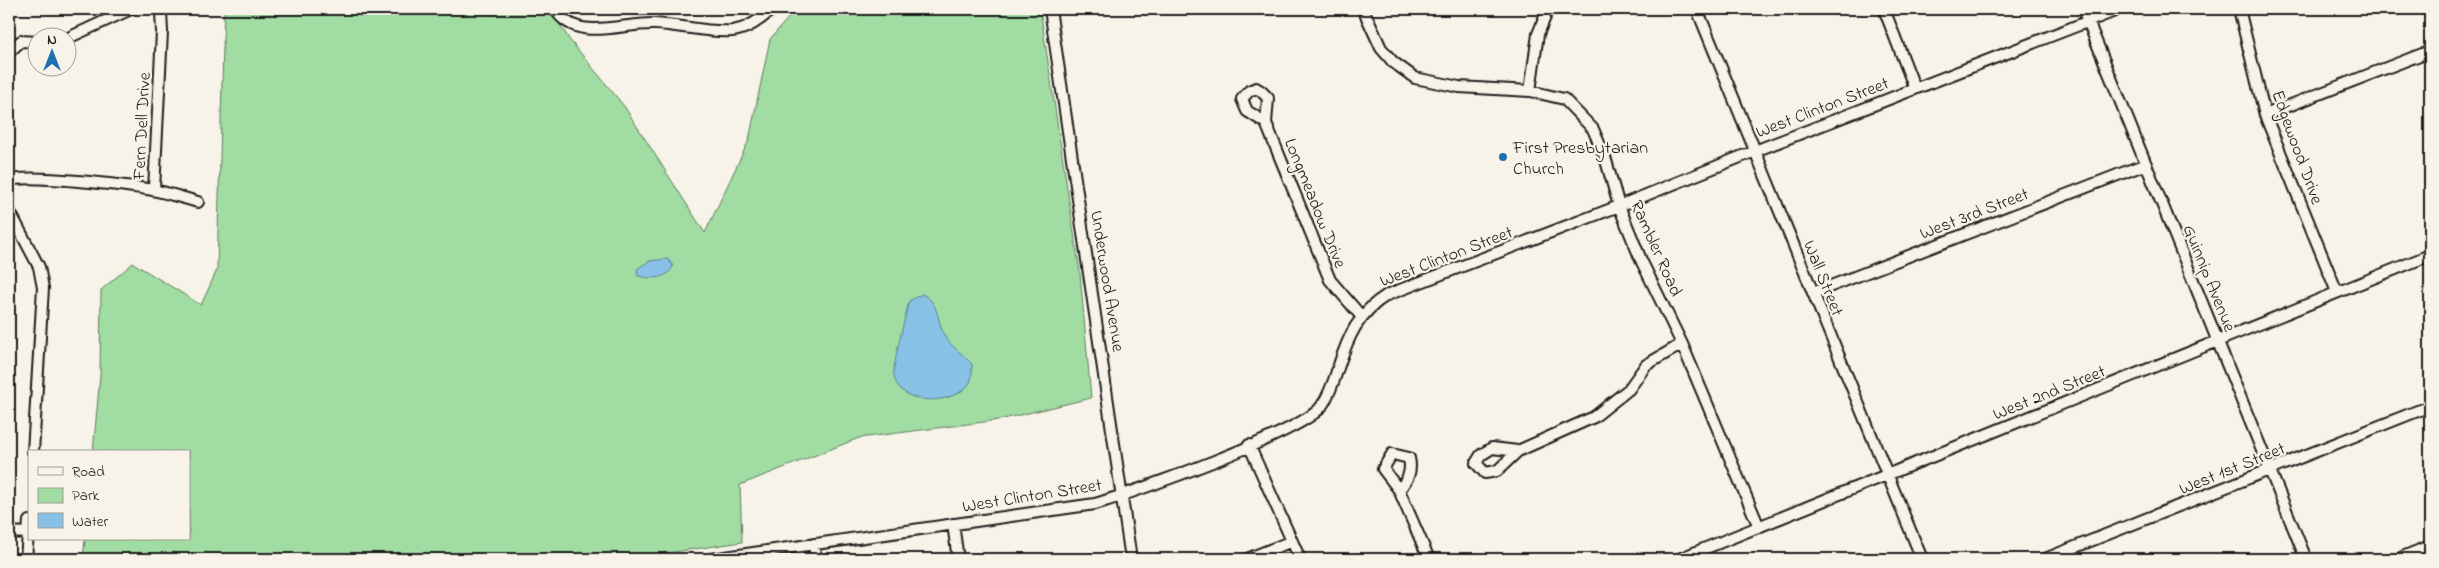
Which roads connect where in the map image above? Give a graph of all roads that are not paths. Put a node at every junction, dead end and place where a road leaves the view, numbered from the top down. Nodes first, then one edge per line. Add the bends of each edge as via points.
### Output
1 (131, 9) edge
2 (157, 9) edge
3 (555, 9) edge
4 (772, 9) edge
5 (1050, 9) edge
6 (1363, 9) edge
7 (1697, 9) edge
8 (1884, 9) edge
9 (2083, 9) edge
10 (2120, 9) edge
11 (2239, 9) edge
12 (1545, 18) dead end
13 (2089, 22) junction
14 (78, 33) edge
15 (28, 41) edge
16 (2430, 50) edge
17 (9, 52) edge
18 (1915, 88) junction
19 (1530, 91) junction
20 (2265, 115) junction
21 (1266, 123) dead end
22 (1755, 151) junction
23 (2146, 164) junction
24 (9, 182) edge
25 (154, 190) junction
26 (198, 202) dead end
27 (1619, 206) junction
28 (9, 210) edge
29 (2430, 255) edge
30 (2337, 292) junction
31 (1813, 293) junction
32 (1361, 316) junction
33 (2217, 340) junction
34 (1682, 344) junction
35 (2430, 406) edge
36 (1249, 445) junction
37 (33, 450) edge
38 (1518, 451) dead end
39 (2270, 470) junction
40 (1889, 475) junction
41 (1399, 490) dead end
42 (1124, 496) junction
43 (953, 524) junction
44 (1759, 527) junction
45 (9, 532) edge
46 (28, 533) edge
47 (1292, 541) junction
48 (814, 544) junction
49 (2430, 548) edge
50 (26, 559) edge
51 (710, 559) edge
52 (816, 559) edge
53 (958, 559) edge
54 (1131, 559) edge
55 (1247, 559) edge
56 (1300, 559) edge
57 (1428, 559) edge
58 (1679, 559) edge
59 (1922, 559) edge
60 (2045, 559) edge
61 (2306, 559) edge
62 (2403, 559) edge

1 - 14 street
2 - 25 street, Fern Dell Drive via 161,11 162,32
3 - 4 street via 567,21 599,30 654,23 719,31 749,26
5 - 42 street, Underwood Avenue
6 - 19 street, Rambler Road via 1381,48 1393,62 1415,78 1458,87
7 - 22 street, Wall Street
8 - 18 street
9 - 13 street, Guinnip Avenue
10 - 13 street, West Clinton Street
11 - 20 street, Edgewood Drive
12 - 19 street via 1538,34
13 - 18 street, West Clinton Street
13 - 23 street, Guinnip Avenue
15 - 17 street via 21,41
16 - 20 street
18 - 22 street, West Clinton Street
19 - 27 street, Rambler Road via 1564,99 1593,129 1606,157
20 - 30 street, Edgewood Drive
21 - 32 street, Longmeadow Drive via 1330,280
22 - 27 street, West Clinton Street
22 - 31 street, Wall Street
23 - 31 street, West 3rd Street
23 - 33 street, Guinnip Avenue
24 - 25 street, Fern Dell Drive via 27,178
25 - 26 street
27 - 32 street, West Clinton Street via 1387,294
27 - 34 street, Rambler Road
28 - 37 street via 39,267 43,288
29 - 30 street, West 2nd Street
30 - 33 street, West 2nd Street
31 - 40 street, Wall Street
32 - 36 street, West Clinton Street via 1321,407 1301,423
33 - 39 street, Guinnip Avenue
33 - 40 street, West 2nd Street
34 - 38 street via 1646,365 1630,389 1594,418
34 - 44 street, Rambler Road
35 - 39 street, West 1st Street
36 - 42 street, West Clinton Street
36 - 47 street
39 - 60 street, West 1st Street
39 - 61 street, Guinnip Avenue
40 - 44 street, West 2nd Street
40 - 59 street, Wall Street
41 - 57 street
42 - 43 street, West Clinton Street via 1095,504
42 - 54 street, Underwood Avenue
43 - 48 street, West Clinton Street
43 - 53 street
44 - 58 street, West 2nd Street
45 - 46 street
46 - 50 street
47 - 55 street
47 - 56 street
48 - 51 street, West Clinton Street
48 - 52 street
49 - 62 main road

